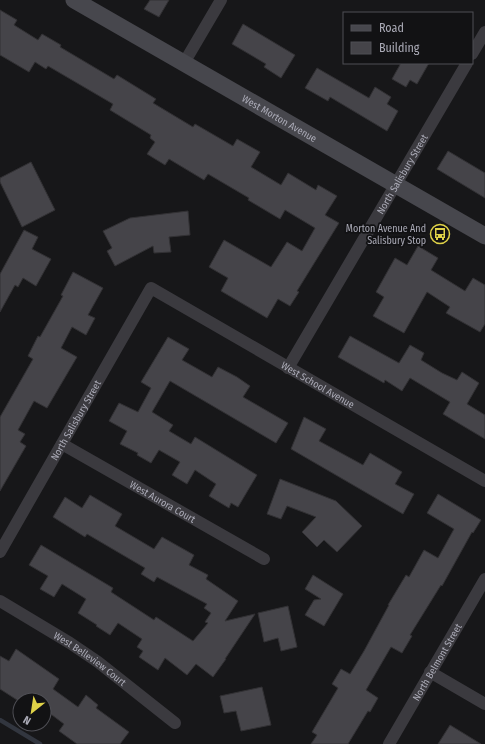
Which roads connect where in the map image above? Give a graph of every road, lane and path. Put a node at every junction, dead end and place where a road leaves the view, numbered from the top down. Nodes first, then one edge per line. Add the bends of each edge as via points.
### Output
1 (74, 0) edge
2 (221, 0) edge
3 (485, 32) edge
4 (473, 52) edge
5 (184, 64) junction
6 (466, 64) edge
7 (396, 184) junction
8 (485, 236) edge
9 (151, 288) joint
10 (288, 368) junction
11 (62, 444) junction
12 (485, 481) edge
13 (4, 535) edge
14 (0, 552) edge
15 (264, 559) dead end
16 (485, 579) edge
17 (0, 601) edge
18 (430, 672) junction
19 (485, 704) edge
20 (175, 723) dead end
21 (389, 744) edge

1 - 5 main road, West Morton Avenue
2 - 5 street
3 - 4 street
5 - 7 main road, West Morton Avenue
6 - 7 street, North Salisbury Street
7 - 8 main road, West Morton Avenue
7 - 10 street, North Salisbury Street
9 - 10 street, West School Avenue
9 - 11 street, North Salisbury Street
10 - 12 street, West School Avenue
11 - 13 street, North Salisbury Street
11 - 15 street, West Aurora Court
13 - 14 street, North Salisbury Street
16 - 18 street, North Belmont Street
17 - 20 street, West Belleview Court via 98,662
18 - 19 street
18 - 21 street, North Belmont Street

